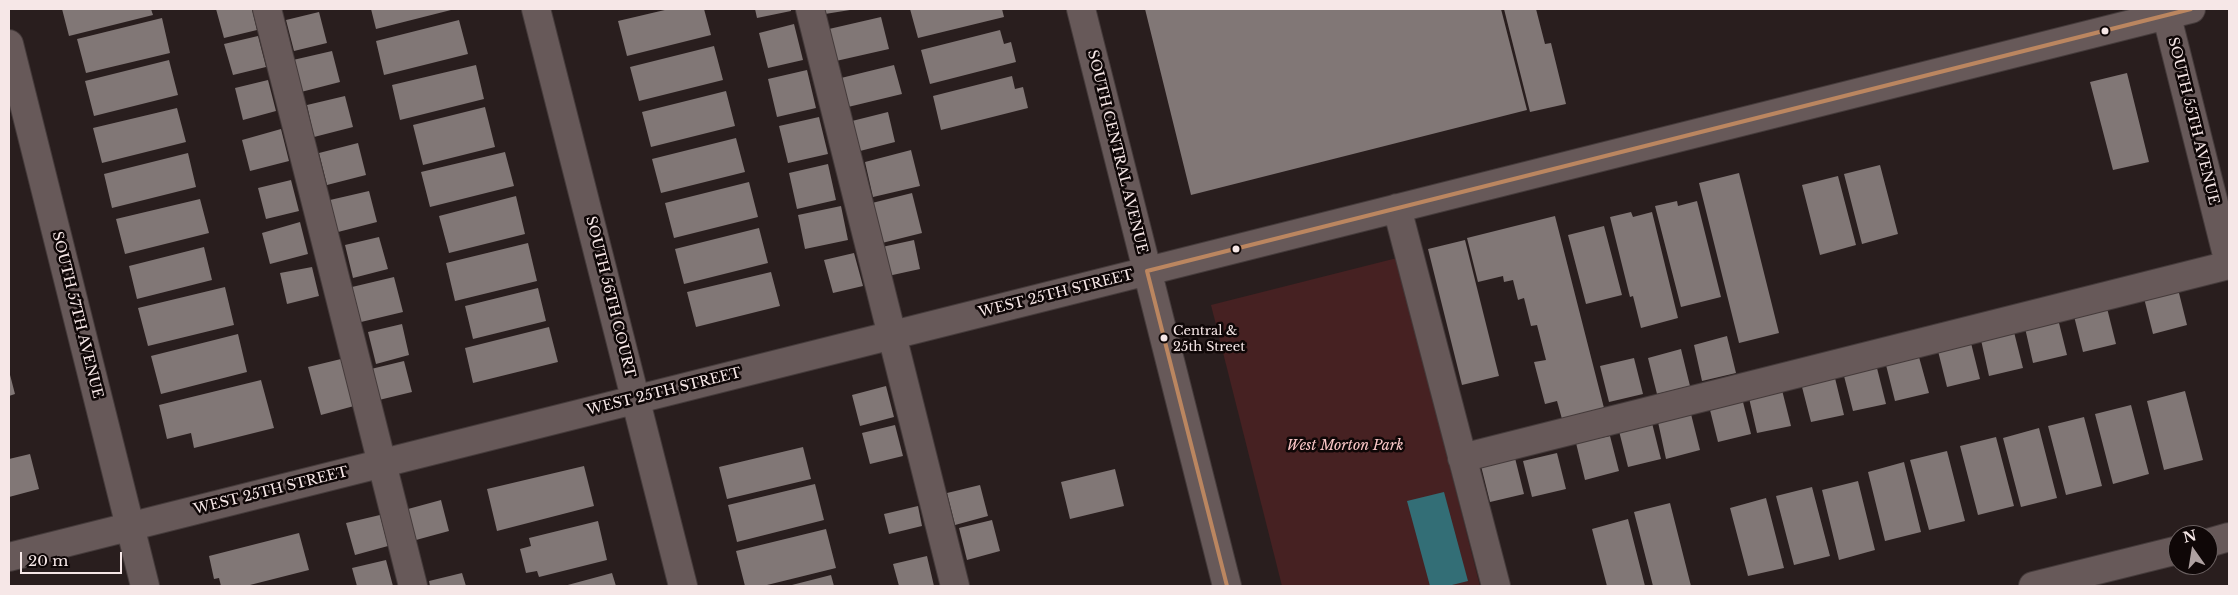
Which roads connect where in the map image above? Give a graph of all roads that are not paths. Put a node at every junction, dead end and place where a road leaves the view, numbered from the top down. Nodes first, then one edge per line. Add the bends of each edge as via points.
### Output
1 (267, 9) edge
2 (536, 9) edge
3 (810, 9) edge
4 (1084, 9) edge
5 (2174, 11) edge
6 (9, 44) edge
7 (1397, 208) junction
8 (2229, 264) edge
9 (1147, 271) junction
10 (892, 335) junction
11 (636, 399) junction
12 (1462, 458) junction
13 (382, 463) junction
14 (130, 526) junction
15 (2168, 552) edge
16 (9, 557) edge
17 (145, 586) edge
18 (413, 586) edge
19 (684, 586) edge
20 (955, 586) edge
21 (1227, 586) edge
22 (1496, 586) edge
23 (2033, 586) edge

1 - 13 street
2 - 11 street, SOUTH 56TH COURT
3 - 10 street
4 - 9 street, SOUTH CENTRAL AVENUE
5 - 7 street, WEST 25TH STREET
5 - 8 street, SOUTH 55TH AVENUE
6 - 14 street, SOUTH 57TH AVENUE
7 - 9 street, WEST 25TH STREET
7 - 12 street
8 - 12 street
9 - 10 street, WEST 25TH STREET
9 - 21 street, SOUTH CENTRAL AVENUE
10 - 11 street, WEST 25TH STREET
10 - 20 street
11 - 13 street, WEST 25TH STREET
11 - 19 street, SOUTH 56TH COURT
12 - 22 street
13 - 14 street, WEST 25TH STREET
13 - 18 street
14 - 16 street, WEST 25TH STREET
14 - 17 street, SOUTH 57TH AVENUE
15 - 23 street

